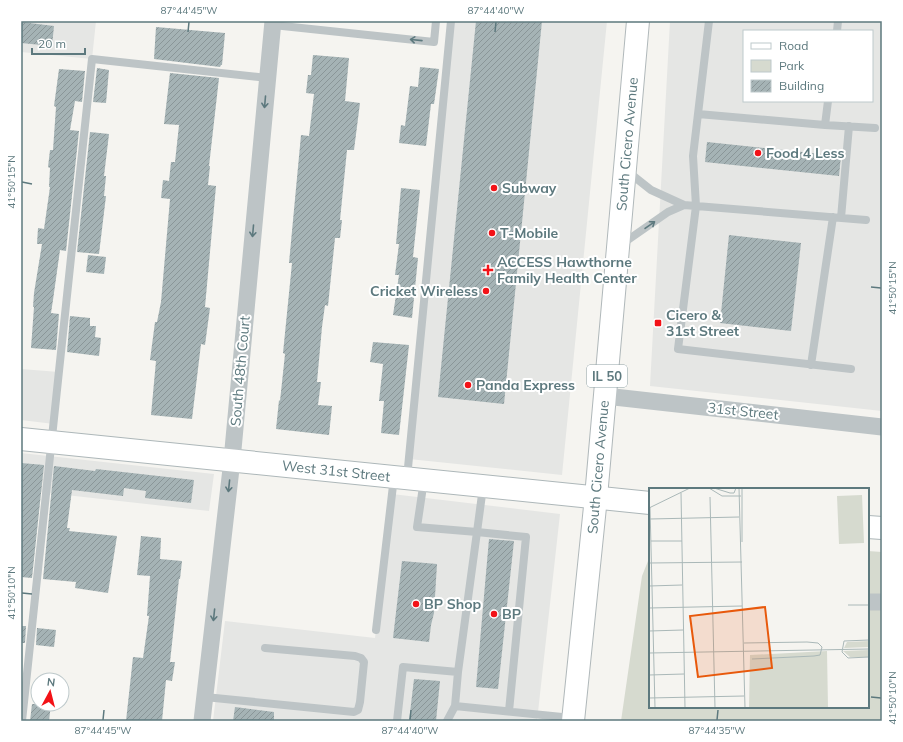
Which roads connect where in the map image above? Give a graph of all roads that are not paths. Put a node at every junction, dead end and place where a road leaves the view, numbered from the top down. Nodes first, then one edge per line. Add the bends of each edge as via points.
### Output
1 (436, 21) edge
2 (451, 21) edge
3 (638, 21) edge
4 (708, 21) edge
5 (273, 23) edge
6 (268, 78) junction
7 (828, 102) edge
8 (698, 114) junction
9 (825, 125) junction
10 (849, 126) junction
11 (875, 128) dead end
12 (625, 169) junction
13 (684, 205) junction
14 (696, 206) junction
15 (837, 217) junction
16 (866, 220) dead end
17 (618, 247) junction
18 (811, 365) junction
19 (851, 370) dead end
20 (605, 396) junction
21 (882, 427) edge
22 (21, 438) edge
23 (52, 442) junction
24 (232, 460) junction
25 (408, 478) junction
26 (483, 486) junction
27 (596, 498) junction
28 (649, 503) edge
29 (869, 527) edge
30 (882, 528) edge
31 (477, 532) junction
32 (869, 602) edge
33 (882, 602) edge
34 (376, 630) dead end
35 (265, 648) dead end
36 (458, 672) junction
37 (205, 697) junction
38 (455, 706) junction
39 (509, 711) junction
40 (573, 720) edge
41 (22, 721) edge
42 (202, 721) edge
43 (397, 721) edge
44 (447, 721) edge

1 -> 5 lane via 434,42
2 - 25 lane
3 - 12 main road, South Cicero Avenue / IL 50
4 - 8 lane
5 - 6 street, South 48th Court
6 - 23 lane via 92,59
6 -> 24 street, South 48th Court
7 - 9 lane
8 - 9 lane
8 - 14 lane via 693,156
9 - 10 lane
10 - 11 lane
10 - 15 lane
12 - 13 lane via 650,190
12 - 17 main road, South Cicero Avenue / IL 50
13 - 14 lane
17 -> 13 lane via 668,212
14 - 15 lane
14 - 18 lane via 678,350
15 - 16 lane
15 - 18 lane
17 - 20 main road, South Cicero Avenue / IL 50
18 - 19 lane
20 - 21 street, 31st Street
20 - 27 main road, South Cicero Avenue / IL 50
22 - 23 main road, West 31st Street
23 - 24 main road, West 31st Street
23 - 41 lane
24 - 25 main road, West 31st Street
24 -> 37 street, South 48th Court
25 - 26 main road, West 31st Street
25 - 31 lane via 417,527
25 - 34 lane
26 - 27 main road, West 31st Street
26 - 31 lane
27 - 28 main road, West 31st Street
27 - 40 main road, South Cicero Avenue / IL 50
29 - 30 main road
31 - 36 lane
31 - 39 lane via 526,536
32 - 33 street
35 - 37 lane via 361,658 364,662 358,710 354,712
36 - 38 lane
36 - 43 lane via 403,666
37 - 42 street, South 48th Court
38 - 39 lane
38 - 44 lane
39 - 40 lane

